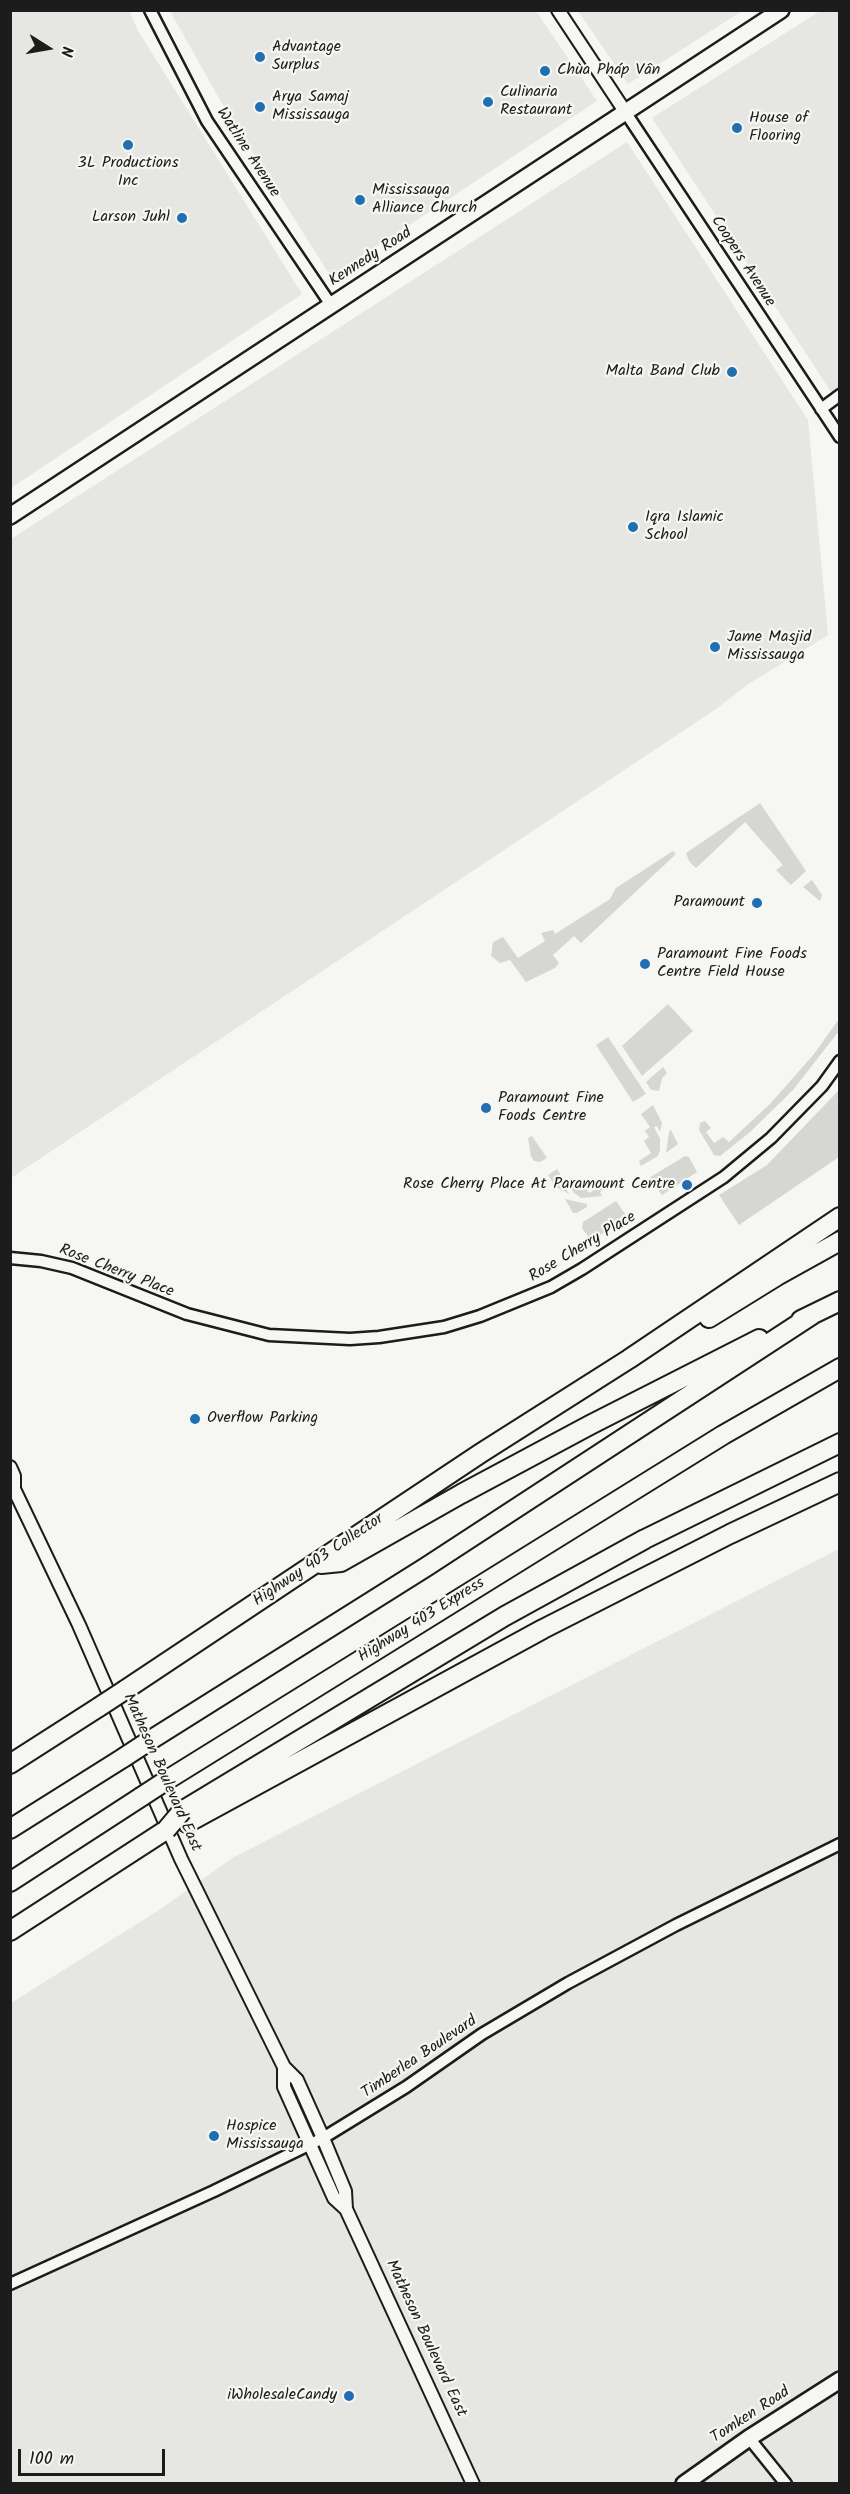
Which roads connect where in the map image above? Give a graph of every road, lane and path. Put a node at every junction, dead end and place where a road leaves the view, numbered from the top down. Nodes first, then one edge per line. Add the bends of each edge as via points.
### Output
1 (150, 10) edge
2 (558, 10) edge
3 (781, 10) edge
4 (626, 113) junction
5 (332, 305) junction
6 (840, 395) edge
7 (821, 409) junction
8 (840, 437) edge
9 (10, 516) edge
10 (840, 1061) edge
11 (840, 1217) edge
12 (840, 1241) edge
13 (10, 1258) edge
14 (840, 1301) edge
15 (812, 1316) junction
16 (629, 1359) junction
17 (840, 1368) edge
18 (840, 1443) edge
19 (10, 1467) edge
20 (840, 1482) edge
21 (12, 1488) edge
22 (315, 1564) junction
23 (10, 1764) edge
24 (185, 1817) junction
25 (10, 1829) edge
26 (840, 1844) edge
27 (10, 1882) edge
28 (10, 1931) edge
29 (284, 2067) junction
30 (323, 2138) junction
31 (310, 2144) junction
32 (346, 2209) junction
33 (10, 2284) edge
34 (840, 2380) edge
35 (749, 2438) junction
36 (473, 2484) edge
37 (684, 2484) edge
38 (786, 2484) edge

1 - 5 street, Watline Avenue via 207,121
2 - 4 street
3 - 4 main road, Kennedy Road
4 - 5 main road, Kennedy Road
4 - 7 street, Coopers Avenue
5 - 9 main road, Kennedy Road
6 - 7 street
7 - 8 street
10 - 13 street, Rose Cherry Place via 822,1086 771,1138 724,1177 551,1287 444,1327 350,1339 269,1335 187,1314 72,1268
11 - 16 highway
12 - 16 highway via 708,1319
14 - 15 highway
15 - 22 highway via 727,1354 601,1419 340,1562
15 - 25 highway, bridge via 426,1567
16 - 22 highway, Highway 403 Collector
17 - 27 highway, Highway 403 Express, bridge via 714,1441 167,1780
18 - 24 highway via 645,1539 515,1611 303,1736
19 - 21 street, Matheson Boulevard East via 14,1476
20 - 24 highway via 543,1629
21 - 29 street, Matheson Boulevard East via 79,1625 181,1859
22 - 23 highway, Highway 403 Collector, bridge
24 - 28 highway, bridge
26 - 30 street, Timberlea Boulevard via 568,1983
29 - 30 street, Matheson Boulevard East via 297,2080
29 - 31 street, Matheson Boulevard East via 284,2087
30 - 31 street, Timberlea Boulevard
30 - 32 street, Matheson Boulevard East via 345,2191
31 - 32 street, Matheson Boulevard East via 334,2198
31 - 33 street, Timberlea Boulevard
32 - 36 street, Matheson Boulevard East
34 - 35 main road, Tomken Road
35 - 37 main road, Tomken Road
35 - 38 street

